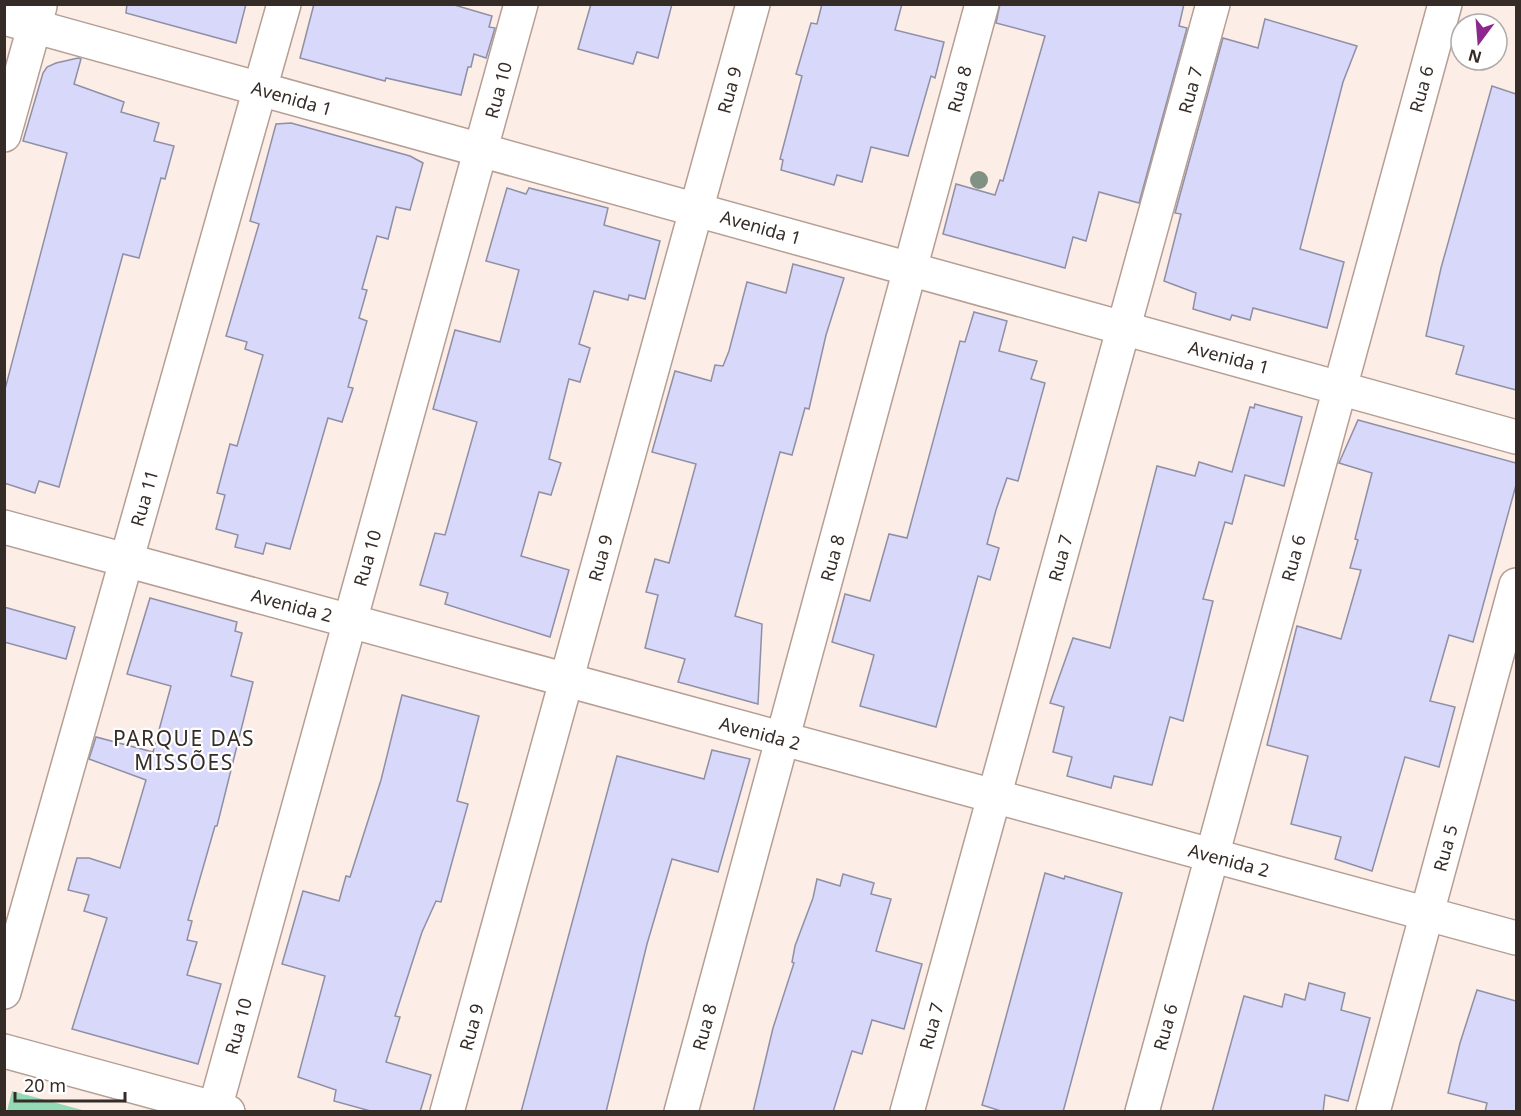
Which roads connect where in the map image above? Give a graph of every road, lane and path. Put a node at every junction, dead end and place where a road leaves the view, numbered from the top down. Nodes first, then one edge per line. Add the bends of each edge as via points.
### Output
1 (284, 4) edge
2 (521, 4) edge
3 (753, 4) edge
4 (982, 4) edge
5 (1213, 4) edge
6 (1444, 4) edge
7 (26, 16) edge
8 (260, 89) junction
9 (4, 135) edge
10 (482, 151) junction
11 (697, 210) junction
12 (910, 269) junction
13 (1124, 328) junction
14 (1340, 388) junction
15 (1516, 437) edge
16 (4, 527) edge
17 (127, 560) junction
18 (1516, 585) edge
19 (349, 621) junction
20 (566, 680) junction
21 (783, 739) junction
22 (994, 796) junction
23 (1212, 856) junction
24 (1427, 914) junction
25 (1516, 938) edge
26 (4, 992) edge
27 (4, 1050) edge
28 (219, 1110) edge
29 (447, 1112) edge
30 (681, 1112) edge
31 (907, 1112) edge
32 (1142, 1112) edge
33 (1373, 1112) edge

1 - 8 street, Rua 11
2 - 10 street, Rua 10
3 - 11 street, Rua 9
4 - 12 street, Rua 8
5 - 13 street, Rua 7
6 - 14 street, Rua 6
7 - 8 street, Avenida 1
7 - 9 street
8 - 10 street, Avenida 1
8 - 17 street, Rua 11
10 - 11 street, Avenida 1
10 - 19 street, Rua 10
11 - 12 street, Avenida 1
11 - 20 street, Rua 9
12 - 13 street, Avenida 1
12 - 21 street, Rua 8
13 - 14 street, Avenida 1
13 - 22 street, Rua 7
14 - 15 street, Avenida 1
14 - 23 street, Rua 6
16 - 17 street, Avenida 2
17 - 19 street, Avenida 2
17 - 26 street, Rua 11
18 - 24 street, Rua 5
19 - 20 street, Avenida 2
19 - 28 street, Rua 10
20 - 21 street, Avenida 2
20 - 29 street, Rua 9
21 - 22 street, Avenida 2
21 - 30 street, Rua 8
22 - 23 street, Avenida 2
22 - 31 street, Rua 7
23 - 24 street, Avenida 2
23 - 32 street, Rua 6
24 - 25 street, Avenida 2
24 - 33 street, Rua 5
27 - 28 street

